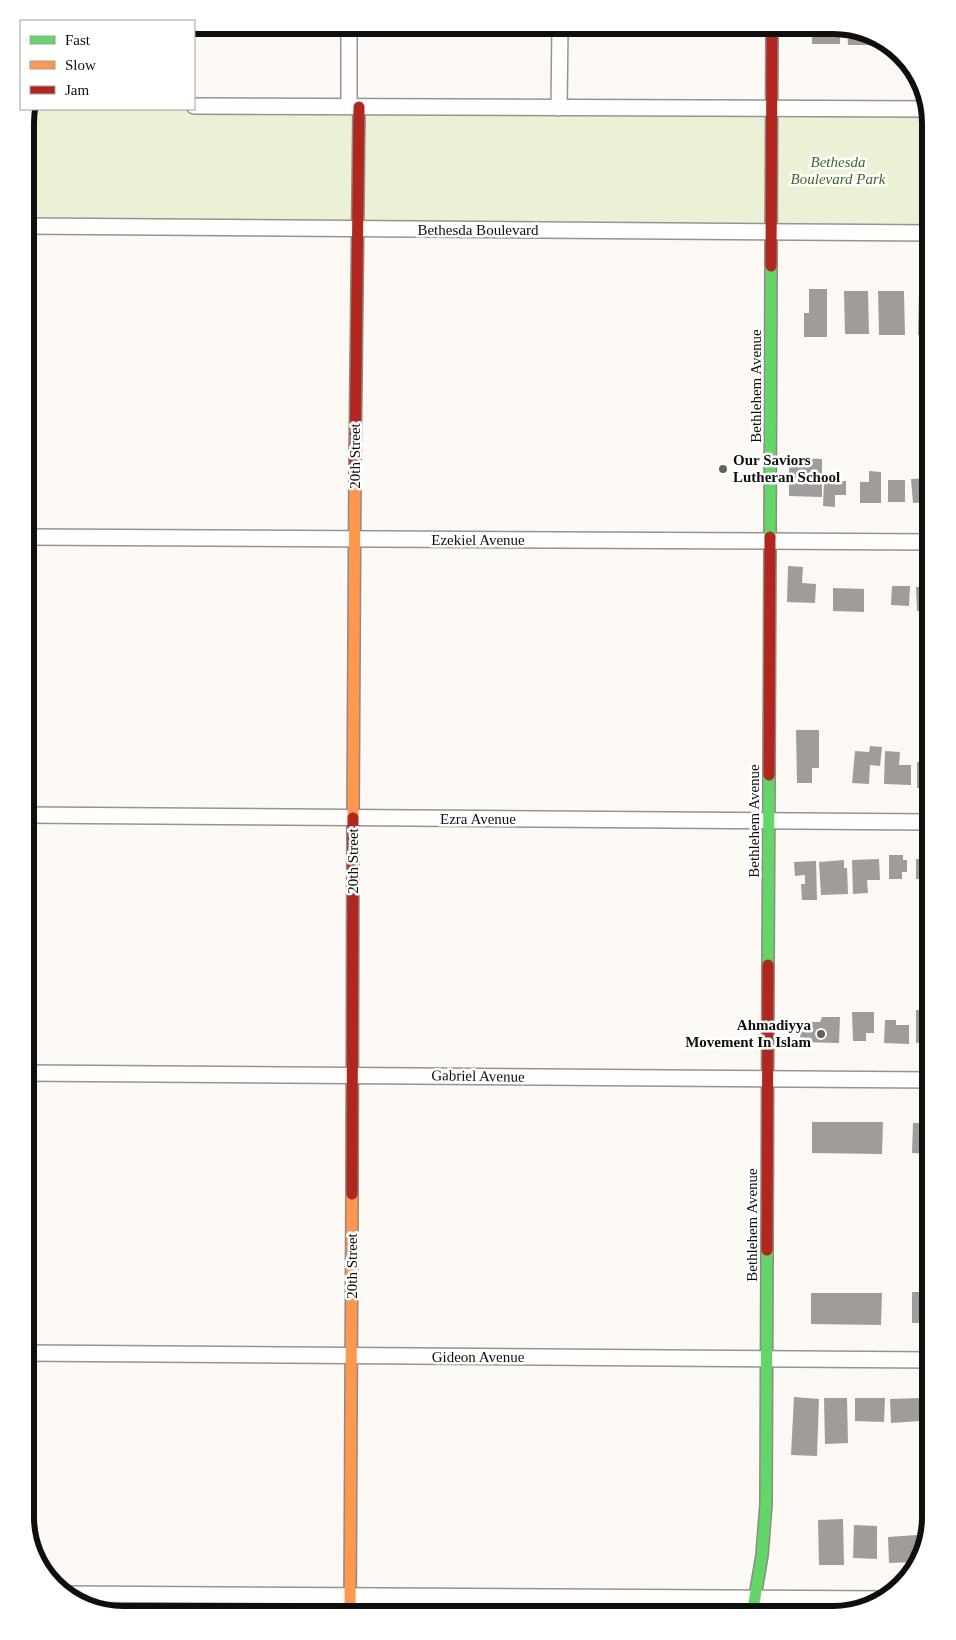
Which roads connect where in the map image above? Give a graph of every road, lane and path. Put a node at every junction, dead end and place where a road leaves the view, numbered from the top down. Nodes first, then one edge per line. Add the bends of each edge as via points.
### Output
1 (350, 34) edge
2 (560, 34) edge
3 (772, 34) edge
4 (195, 106) edge
5 (354, 107) junction
6 (559, 108) junction
7 (772, 108) junction
8 (921, 109) edge
9 (34, 226) edge
10 (358, 230) junction
11 (772, 232) junction
12 (922, 233) edge
13 (34, 537) edge
14 (355, 539) junction
15 (770, 542) junction
16 (922, 542) edge
17 (34, 815) edge
18 (354, 818) junction
19 (769, 821) junction
20 (922, 822) edge
21 (34, 1073) edge
22 (352, 1075) junction
23 (768, 1078) junction
24 (922, 1080) edge
25 (34, 1353) edge
26 (351, 1357) junction
27 (767, 1359) junction
28 (922, 1360) edge
29 (78, 1594) edge
30 (350, 1596) junction
31 (755, 1598) junction
32 (869, 1599) edge
33 (350, 1606) edge
34 (754, 1606) edge

1 - 5 street, 20th Street
2 - 6 street
3 - 7 main road, Bethlehem Avenue
4 - 5 street
5 - 6 street
5 - 10 main road, 20th Street
6 - 7 street
7 - 8 street
7 - 11 main road, Bethlehem Avenue
9 - 10 street, Bethesda Boulevard
10 - 11 street, Bethesda Boulevard
10 - 14 main road, 20th Street
11 - 12 street, Bethesda Boulevard
11 - 15 main road, Bethlehem Avenue
13 - 14 street, Ezekiel Avenue
14 - 15 street, Ezekiel Avenue
14 - 18 main road, 20th Street
15 - 16 street, Ezekiel Avenue
15 - 19 main road, Bethlehem Avenue
17 - 18 street, Ezra Avenue
18 - 19 street, Ezra Avenue
18 - 22 main road, 20th Street
19 - 20 street, Ezra Avenue
19 - 23 main road, Bethlehem Avenue
21 - 22 street, Gabriel Avenue
22 - 23 street, Gabriel Avenue
22 - 26 main road, 20th Street
23 - 24 street, Gabriel Avenue
23 - 27 main road, Bethlehem Avenue
25 - 26 street, Gideon Avenue
26 - 27 street, Gideon Avenue
26 - 30 main road, 20th Street
27 - 28 street, Gideon Avenue
27 - 31 main road, Bethlehem Avenue via 766,1504
29 - 30 street
30 - 31 street
30 - 33 main road, 20th Street
31 - 32 street
31 - 34 main road, Bethlehem Avenue

